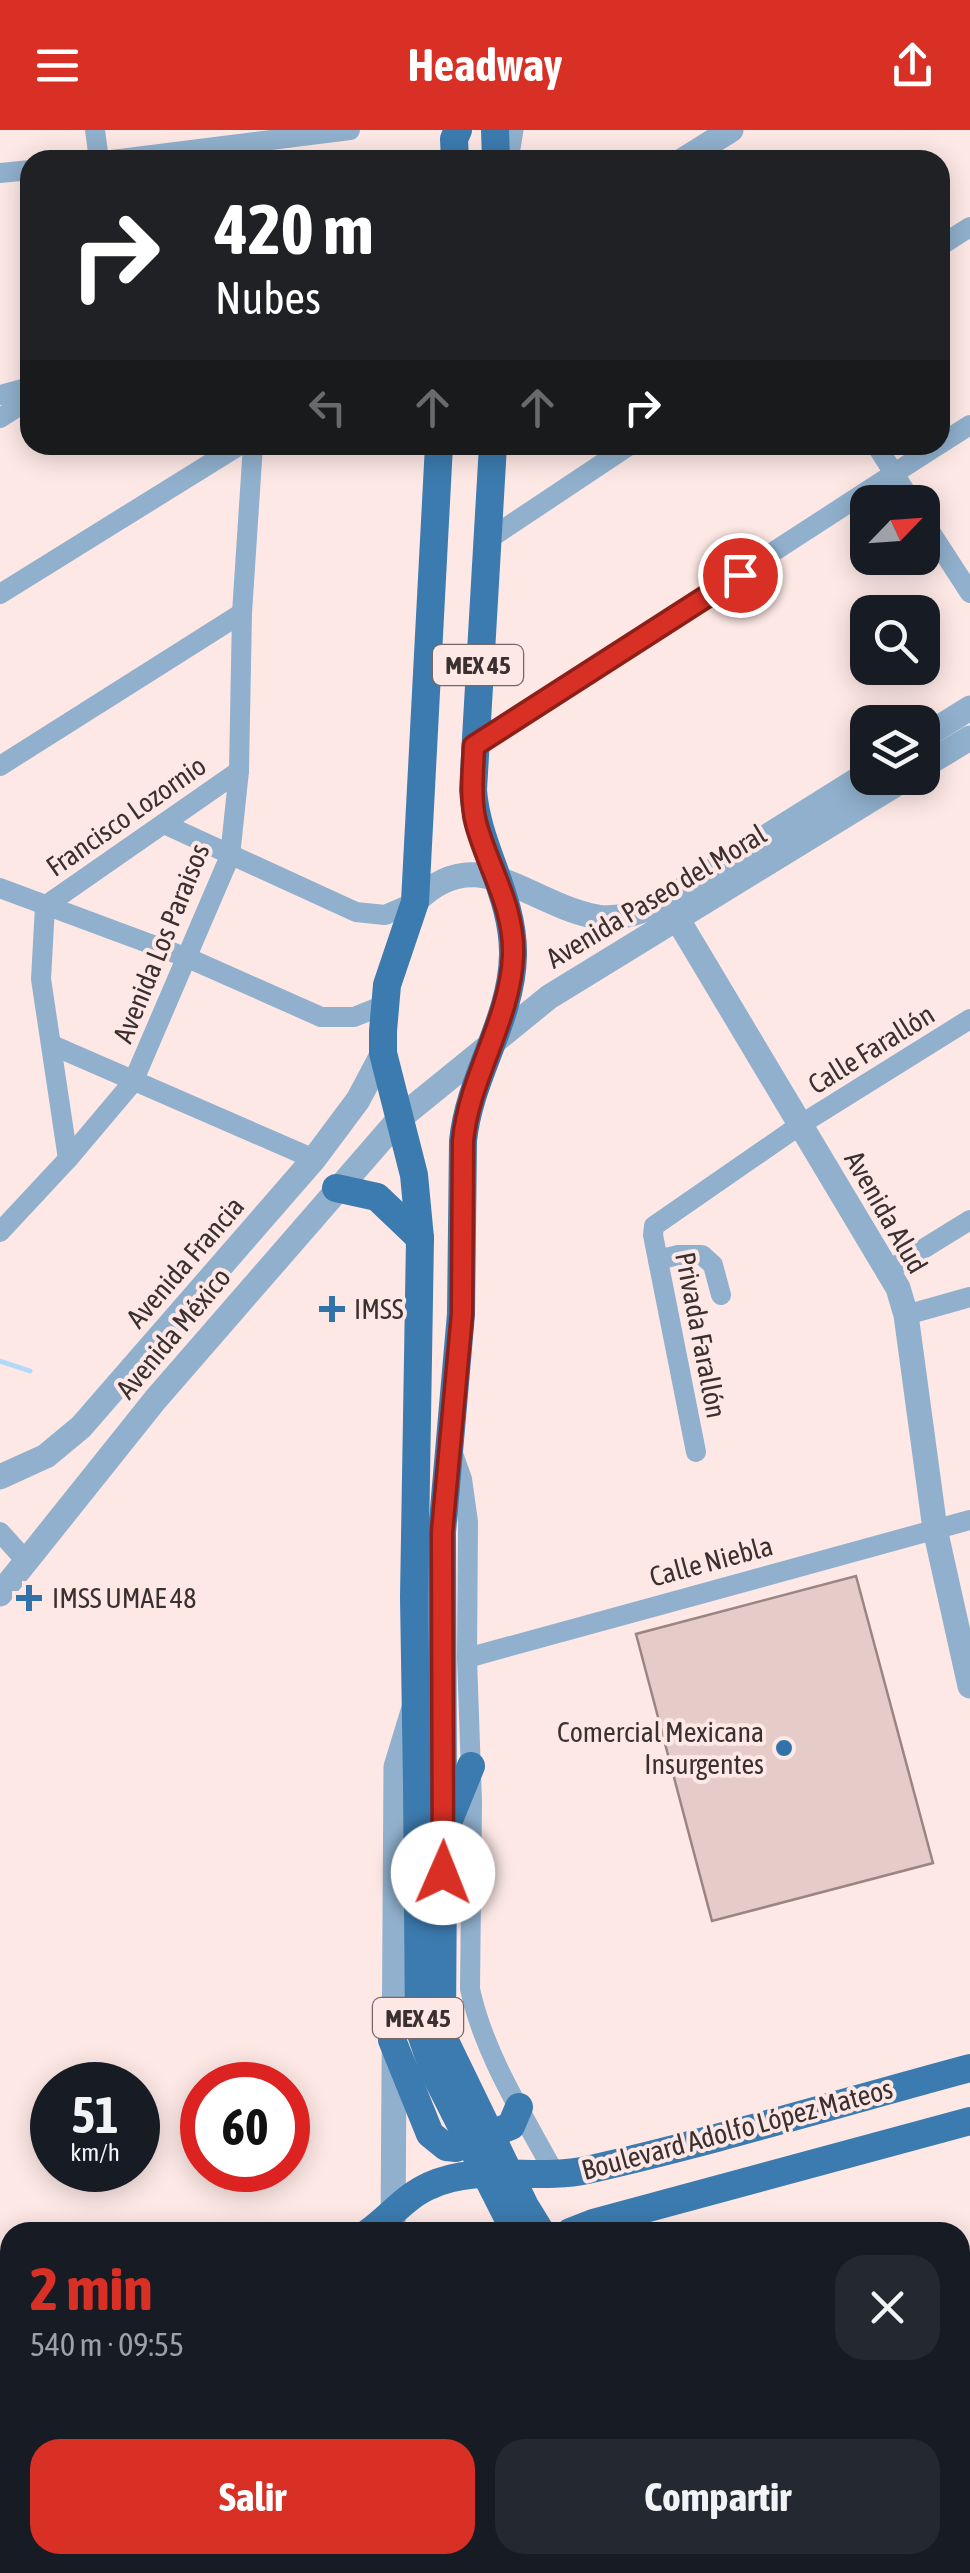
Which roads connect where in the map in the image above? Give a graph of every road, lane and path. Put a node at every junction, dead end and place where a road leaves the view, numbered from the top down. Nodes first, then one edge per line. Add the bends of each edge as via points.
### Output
1 (350, 130) edge
2 (731, 130) edge
3 (191, 150) edge
4 (702, 150) edge
5 (224, 455) edge
6 (252, 455) edge
7 (438, 455) edge
8 (491, 455) edge
9 (615, 455) edge
10 (882, 455) edge
11 (922, 455) edge
12 (894, 473) junction
13 (901, 485) edge
14 (486, 541) junction
15 (940, 546) edge
16 (970, 593) edge
17 (0, 594) edge
18 (242, 612) junction
19 (970, 708) edge
20 (940, 727) edge
21 (970, 738) edge
22 (474, 746) junction
23 (940, 756) edge
24 (0, 766) edge
25 (238, 771) junction
26 (850, 784) edge
27 (879, 795) edge
28 (164, 824) junction
29 (230, 856) junction
30 (499, 881) junction
31 (0, 888) edge
32 (415, 902) junction
33 (45, 906) junction
34 (678, 920) junction
35 (188, 958) junction
36 (384, 1005) junction
37 (970, 1019) edge
38 (493, 1040) junction
39 (52, 1045) junction
40 (383, 1053) junction
41 (133, 1082) junction
42 (400, 1118) junction
43 (800, 1125) junction
44 (68, 1158) junction
45 (314, 1159) junction
46 (336, 1188) junction
47 (970, 1220) edge
48 (0, 1232) edge
49 (420, 1238) junction
50 (658, 1260) junction
51 (889, 1270) junction
52 (721, 1295) dead end
53 (970, 1297) edge
54 (906, 1315) junction
55 (449, 1441) junction
56 (696, 1452) dead end
57 (0, 1477) edge
58 (970, 1520) edge
59 (935, 1529) junction
60 (0, 1532) edge
61 (28, 1562) junction
62 (0, 1594) edge
63 (965, 1643) edge
64 (467, 1658) junction
65 (970, 1686) edge
66 (416, 1704) junction
67 (471, 1766) junction
68 (444, 1835) junction
69 (392, 2040) junction
70 (970, 2068) edge
71 (519, 2107) junction
72 (970, 2121) edge
73 (555, 2174) junction
74 (394, 2222) edge
75 (395, 2222) edge
76 (510, 2222) edge
77 (534, 2222) edge
78 (613, 2222) edge

1 - 3 street
2 - 4 street
5 - 17 street
6 - 18 street, Avenida Los Paraisos
7 - 32 main road, MEX 45
8 - 14 main road, MEX 45
9 - 14 street
10 - 12 street
11 - 12 street
12 - 13 street
12 - 22 street
14 - 22 main road, MEX 45
15 - 16 street
18 - 24 street
18 - 25 street, Avenida Los Paraisos
19 - 20 street
21 - 23 street
22 - 30 main road, MEX 45 via 475,819
25 - 28 street, Francisco Lozornio
25 - 29 street, Avenida Los Paraisos
26 - 30 street, Avenida Paseo del Moral via 658,905 628,916 577,912
27 - 34 street, Avenida Paseo del Moral
28 - 29 street
28 - 33 street, Francisco Lozornio
29 - 32 street via 356,912 385,915
29 - 35 street, Avenida Los Paraisos
30 - 32 street, Avenida Paseo del Moral via 461,873 433,884
30 - 38 main road, MEX 45 via 513,955
31 - 33 street
32 - 36 main road, MEX 45
33 - 35 street
33 - 39 street via 41,979
34 - 38 street, Avenida Paseo del Moral via 549,997
34 - 43 street, Avenida Alud
35 - 36 street via 322,1017 354,1017
35 - 41 street, Avenida Los Paraisos
36 - 40 main road, MEX 45
37 - 43 street, Calle Farallón
38 - 42 street, Avenida Paseo del Moral
38 - 55 main road, MEX 45 via 466,1116 462,1314
39 - 41 street
39 - 44 street
40 - 42 main road, MEX 45
40 - 45 street, Avenida Francia
41 - 44 street, Avenida Los Paraisos
41 - 45 street
42 - 46 street, Avenida México
42 - 49 main road, MEX 45
43 - 50 street, Privada Farallón via 660,1220 652,1235
43 - 51 street, Avenida Alud
44 - 48 street, Avenida Los Paraisos
45 - 57 street, Avenida Francia via 81,1427 46,1456
46 - 49 main road via 377,1197
46 - 61 street, Avenida México
47 - 51 street
49 - 66 main road, MEX 45
50 - 52 street via 702,1255 713,1265
50 - 56 street, Privada Farallón
51 - 54 street, Avenida Alud
53 - 54 street
54 - 59 street, Avenida Alud
55 - 64 street via 467,1502
55 - 68 main road, MEX 45 via 442,1532
58 - 59 street, Calle Niebla
59 - 63 street, Avenida Alud
59 - 64 street, Calle Niebla
60 - 61 street
61 - 62 street, Avenida México
63 - 65 street, Avenida Alud
64 - 67 street
66 - 69 street via 396,1768
66 - 76 main road, MEX 45, bridge via 419,2028 434,2072
67 - 68 main road
67 - 71 street via 470,1988
68 - 77 main road, MEX 45, bridge via 446,2043
69 - 71 main road via 430,2134 446,2148 505,2130
69 - 74 street
70 - 73 main road, Boulevard Adolfo López Mateos
71 - 73 street
72 - 78 main road, Boulevard Adolfo López Mateos
73 - 75 main road, Boulevard Adolfo López Mateos via 431,2184 410,2196

